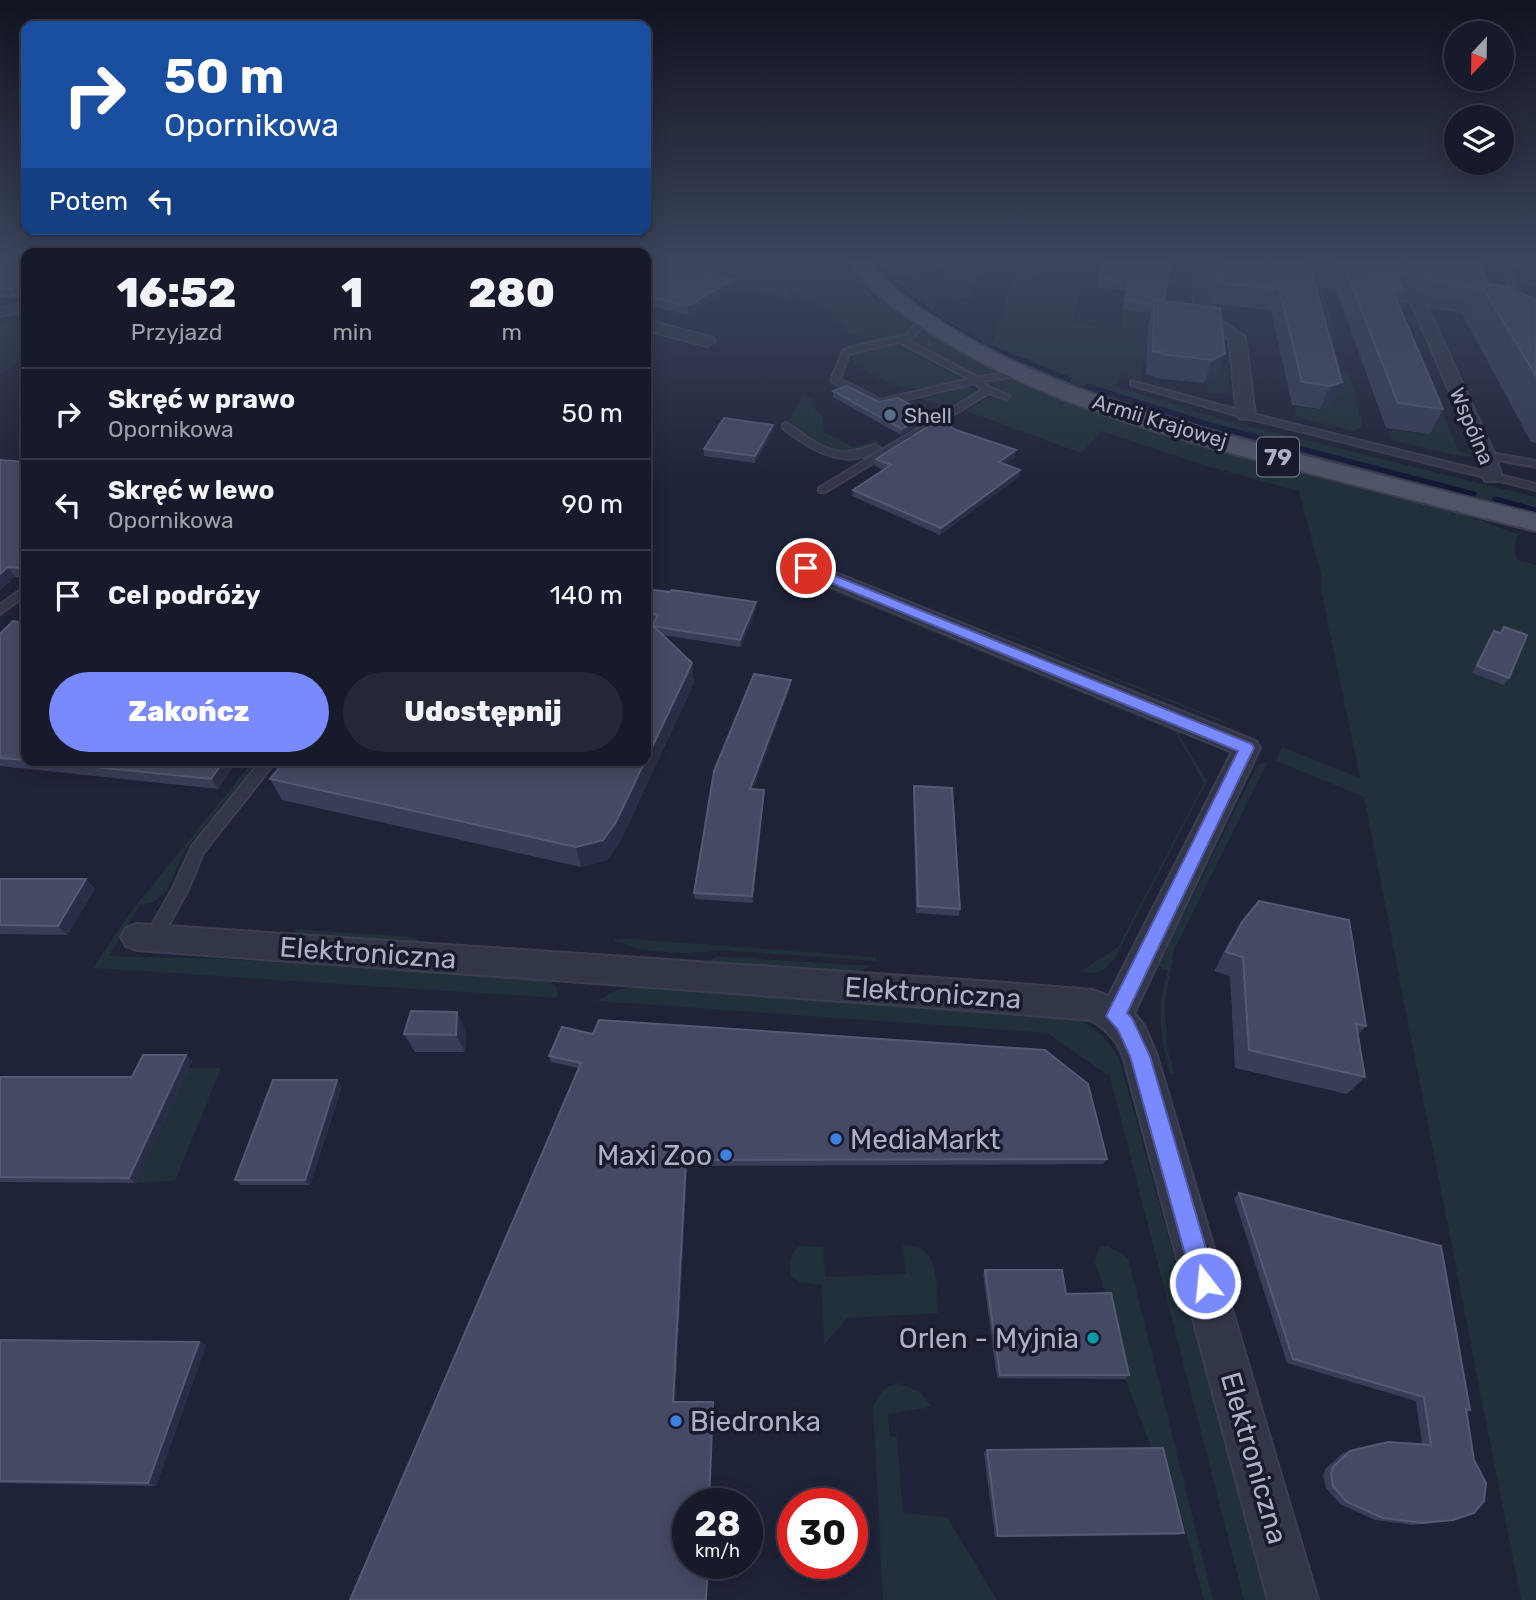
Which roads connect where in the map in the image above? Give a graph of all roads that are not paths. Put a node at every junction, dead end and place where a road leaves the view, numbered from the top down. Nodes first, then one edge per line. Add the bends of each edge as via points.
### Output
1 (687, 336) edge
2 (909, 336) edge
3 (951, 336) edge
4 (1235, 336) edge
5 (1432, 336) edge
6 (900, 340) junction
7 (707, 341) dead end
8 (1026, 373) junction
9 (976, 380) junction
10 (1134, 383) dead end
11 (988, 390) junction
12 (1006, 396) dead end
13 (1246, 415) junction
14 (786, 426) dead end
15 (915, 433) junction
16 (1486, 455) junction
17 (1536, 464) edge
18 (1492, 477) junction
19 (1536, 487) edge
20 (822, 490) dead end
21 (1536, 523) edge
22 (806, 568) dead end
23 (21, 593) edge
24 (0, 611) edge
25 (265, 766) edge
26 (144, 938) joint
27 (1116, 1016) junction
28 (1293, 1600) edge

1 - 7 street
2 - 6 lane
3 - 8 main road, Armii Krajowej / 79
4 - 13 street
5 - 16 street, Wspólna
6 - 9 lane
6 - 9 lane via 846,353 835,380 880,403
8 - 9 lane
8 - 21 main road, Armii Krajowej / 79 via 1084,397 1255,450
9 - 11 lane
10 - 13 lane
11 - 12 lane
11 - 15 lane
13 - 18 lane
14 - 15 lane via 802,440 852,458 897,436
15 - 20 lane
16 - 17 lane
16 - 18 street, Wspólna
18 - 19 lane
22 - 27 street via 1247,748
23 - 24 lane
25 - 26 lane via 197,850 180,890
26 - 27 street, Elektroniczna via 1092,1005
27 - 28 street, Elektroniczna via 1125,1024 1140,1056

